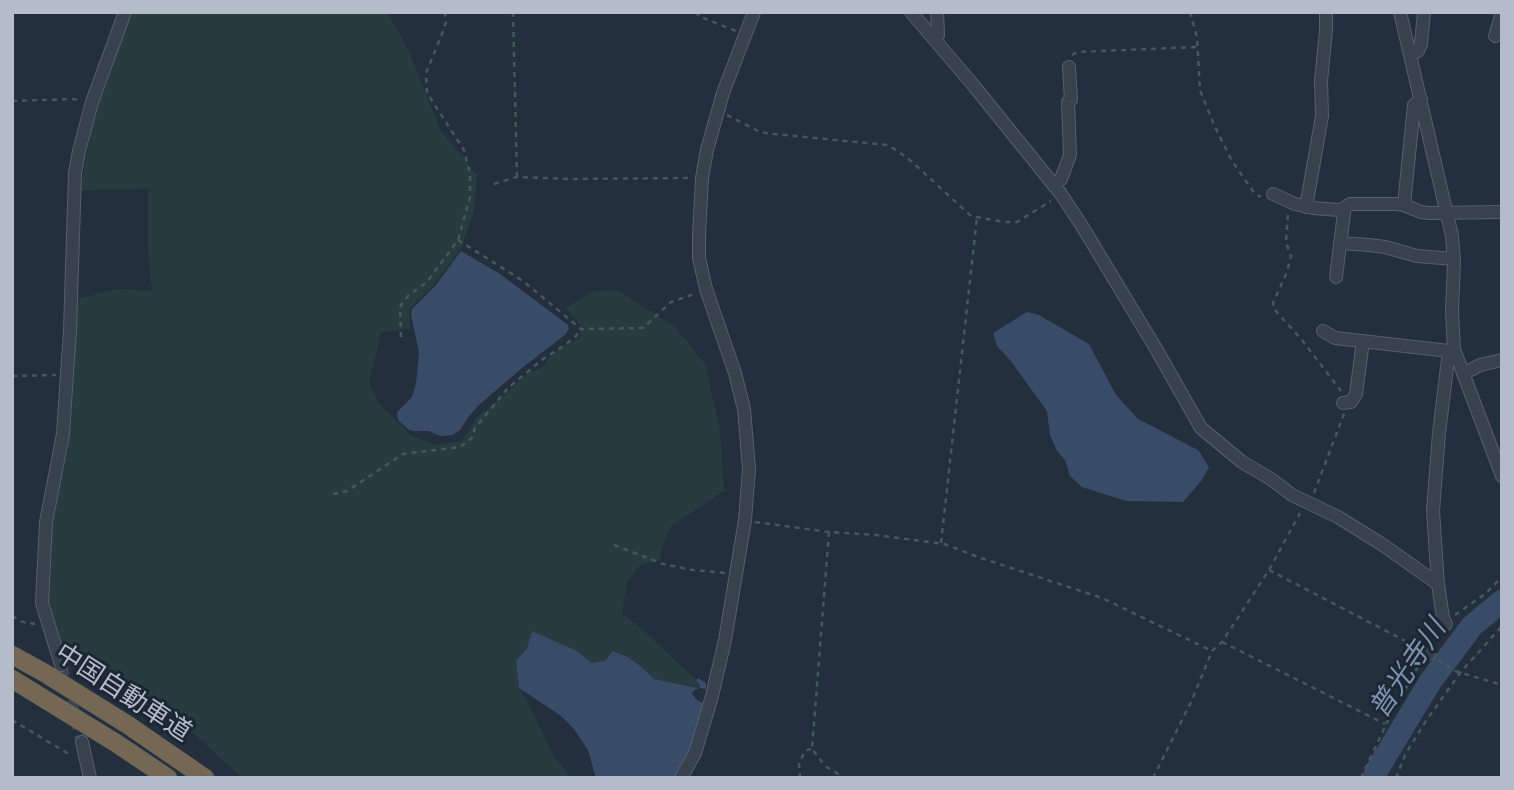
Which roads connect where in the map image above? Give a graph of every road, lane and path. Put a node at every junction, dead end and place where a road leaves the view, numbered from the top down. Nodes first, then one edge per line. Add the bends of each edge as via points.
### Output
1 (125, 12) edge
2 (445, 12) edge
3 (513, 12) edge
4 (695, 12) edge
5 (754, 12) edge
6 (911, 12) edge
7 (937, 12) edge
8 (1190, 12) edge
9 (1325, 12) edge
10 (1400, 12) edge
11 (1424, 12) edge
12 (1502, 13) edge
13 (745, 35) junction
14 (1495, 36) dead end
15 (935, 40) junction
16 (1197, 47) junction
17 (1411, 54) junction
18 (1069, 67) joint
19 (1421, 99) junction
20 (12, 101) edge
21 (92, 102) junction
22 (718, 111) junction
23 (517, 177) junction
24 (702, 178) junction
25 (494, 184) dead end
26 (1058, 190) junction
27 (1268, 196) joint
28 (1405, 205) junction
29 (1306, 206) junction
30 (1343, 209) junction
31 (1288, 212) dead end
32 (1447, 212) junction
33 (1502, 212) edge
34 (977, 217) junction
35 (458, 240) junction
36 (1340, 243) junction
37 (1454, 259) junction
38 (1336, 277) dead end
39 (706, 289) junction
40 (581, 329) junction
41 (1324, 331) dead end
42 (401, 337) dead end
43 (1363, 341) junction
44 (1451, 350) junction
45 (1502, 360) edge
46 (1463, 374) junction
47 (66, 375) junction
48 (12, 376) edge
49 (1343, 403) junction
50 (1502, 475) edge
51 (333, 494) dead end
52 (1306, 502) junction
53 (745, 520) junction
54 (829, 532) junction
55 (942, 543) junction
56 (614, 545) dead end
57 (1269, 570) junction
58 (736, 575) junction
59 (1502, 577) edge
60 (1438, 584) junction
61 (12, 616) edge
62 (1446, 624) joint
63 (48, 625) junction
64 (1502, 626) edge
65 (1222, 642) junction
66 (1212, 651) junction
67 (1428, 653) junction
68 (12, 655) edge
69 (61, 666) tunnel mouth
70 (1457, 672) junction
71 (12, 679) edge
72 (1502, 685) edge
73 (12, 720) edge
74 (1386, 724) junction
75 (82, 741) tunnel mouth
76 (811, 749) junction
77 (89, 773) edge
78 (168, 778) edge
79 (205, 778) edge
80 (681, 778) edge
81 (800, 778) edge
82 (845, 778) edge
83 (1153, 778) edge
84 (1361, 778) edge
85 (1396, 778) edge

1 - 21 street
2 - 35 path via 446,22 425,85 464,150 470,174 470,197
3 - 23 path
4 - 13 path
5 - 13 street
6 - 15 street
7 - 15 street
8 - 16 path
9 - 29 street via 1322,116
10 - 17 street
11 - 17 street via 1418,51
12 - 14 street
13 - 22 street
15 - 26 street
16 - 18 path via 1077,52
16 - 27 path via 1200,90 1214,125 1255,194
17 - 19 street
18 - 26 street via 1070,155
19 - 28 street via 1414,105
19 - 32 street
20 - 21 path
21 - 47 street via 75,173
22 - 24 street
22 - 34 path via 761,132 887,145
23 - 24 path
23 - 25 path
24 - 39 street via 699,258
26 - 34 path via 1017,222
26 - 52 street via 1200,428 1242,462
27 - 29 street
28 - 30 street via 1350,204
28 - 32 street via 1421,212
29 - 30 street
30 - 36 street
31 - 49 path via 1286,242 1291,256 1273,303 1336,383
32 - 33 street
32 - 37 street
34 - 55 path
35 - 40 path via 523,281
35 - 42 path via 427,282 402,302
36 - 37 street
36 - 38 street
37 - 44 street
39 - 40 path via 671,302 643,328
39 - 53 street via 744,409 749,469
40 - 51 path via 508,388 472,438 460,447 403,454 347,491
41 - 43 street via 1335,338
43 - 44 street
43 - 49 street via 1356,394 1351,402
44 - 46 street
44 - 60 street via 1433,511
45 - 46 street
46 - 50 street
47 - 48 path
47 - 63 street via 63,434 46,522 42,603
49 - 52 path via 1344,413 1316,489
52 - 57 path
52 - 60 street via 1384,545
53 - 54 path
53 - 58 street
54 - 55 path
54 - 76 path
55 - 66 path via 1102,598
56 - 58 path via 663,564
57 - 65 path
57 - 67 path
58 - 80 street via 712,696 695,752
59 - 62 path
60 - 62 street
61 - 63 path
63 - 69 street
64 - 70 path
65 - 66 path
65 - 74 path
66 - 83 path
67 - 70 path
67 - 74 path
68 - 79 highway, 中国自動車道
70 - 72 path
70 - 85 path via 1406,753
71 - 78 highway, 中国自動車道
73 - 77 path via 71,755
74 - 84 path
75 - 77 street
76 - 81 path via 799,764
76 - 82 path via 825,766

